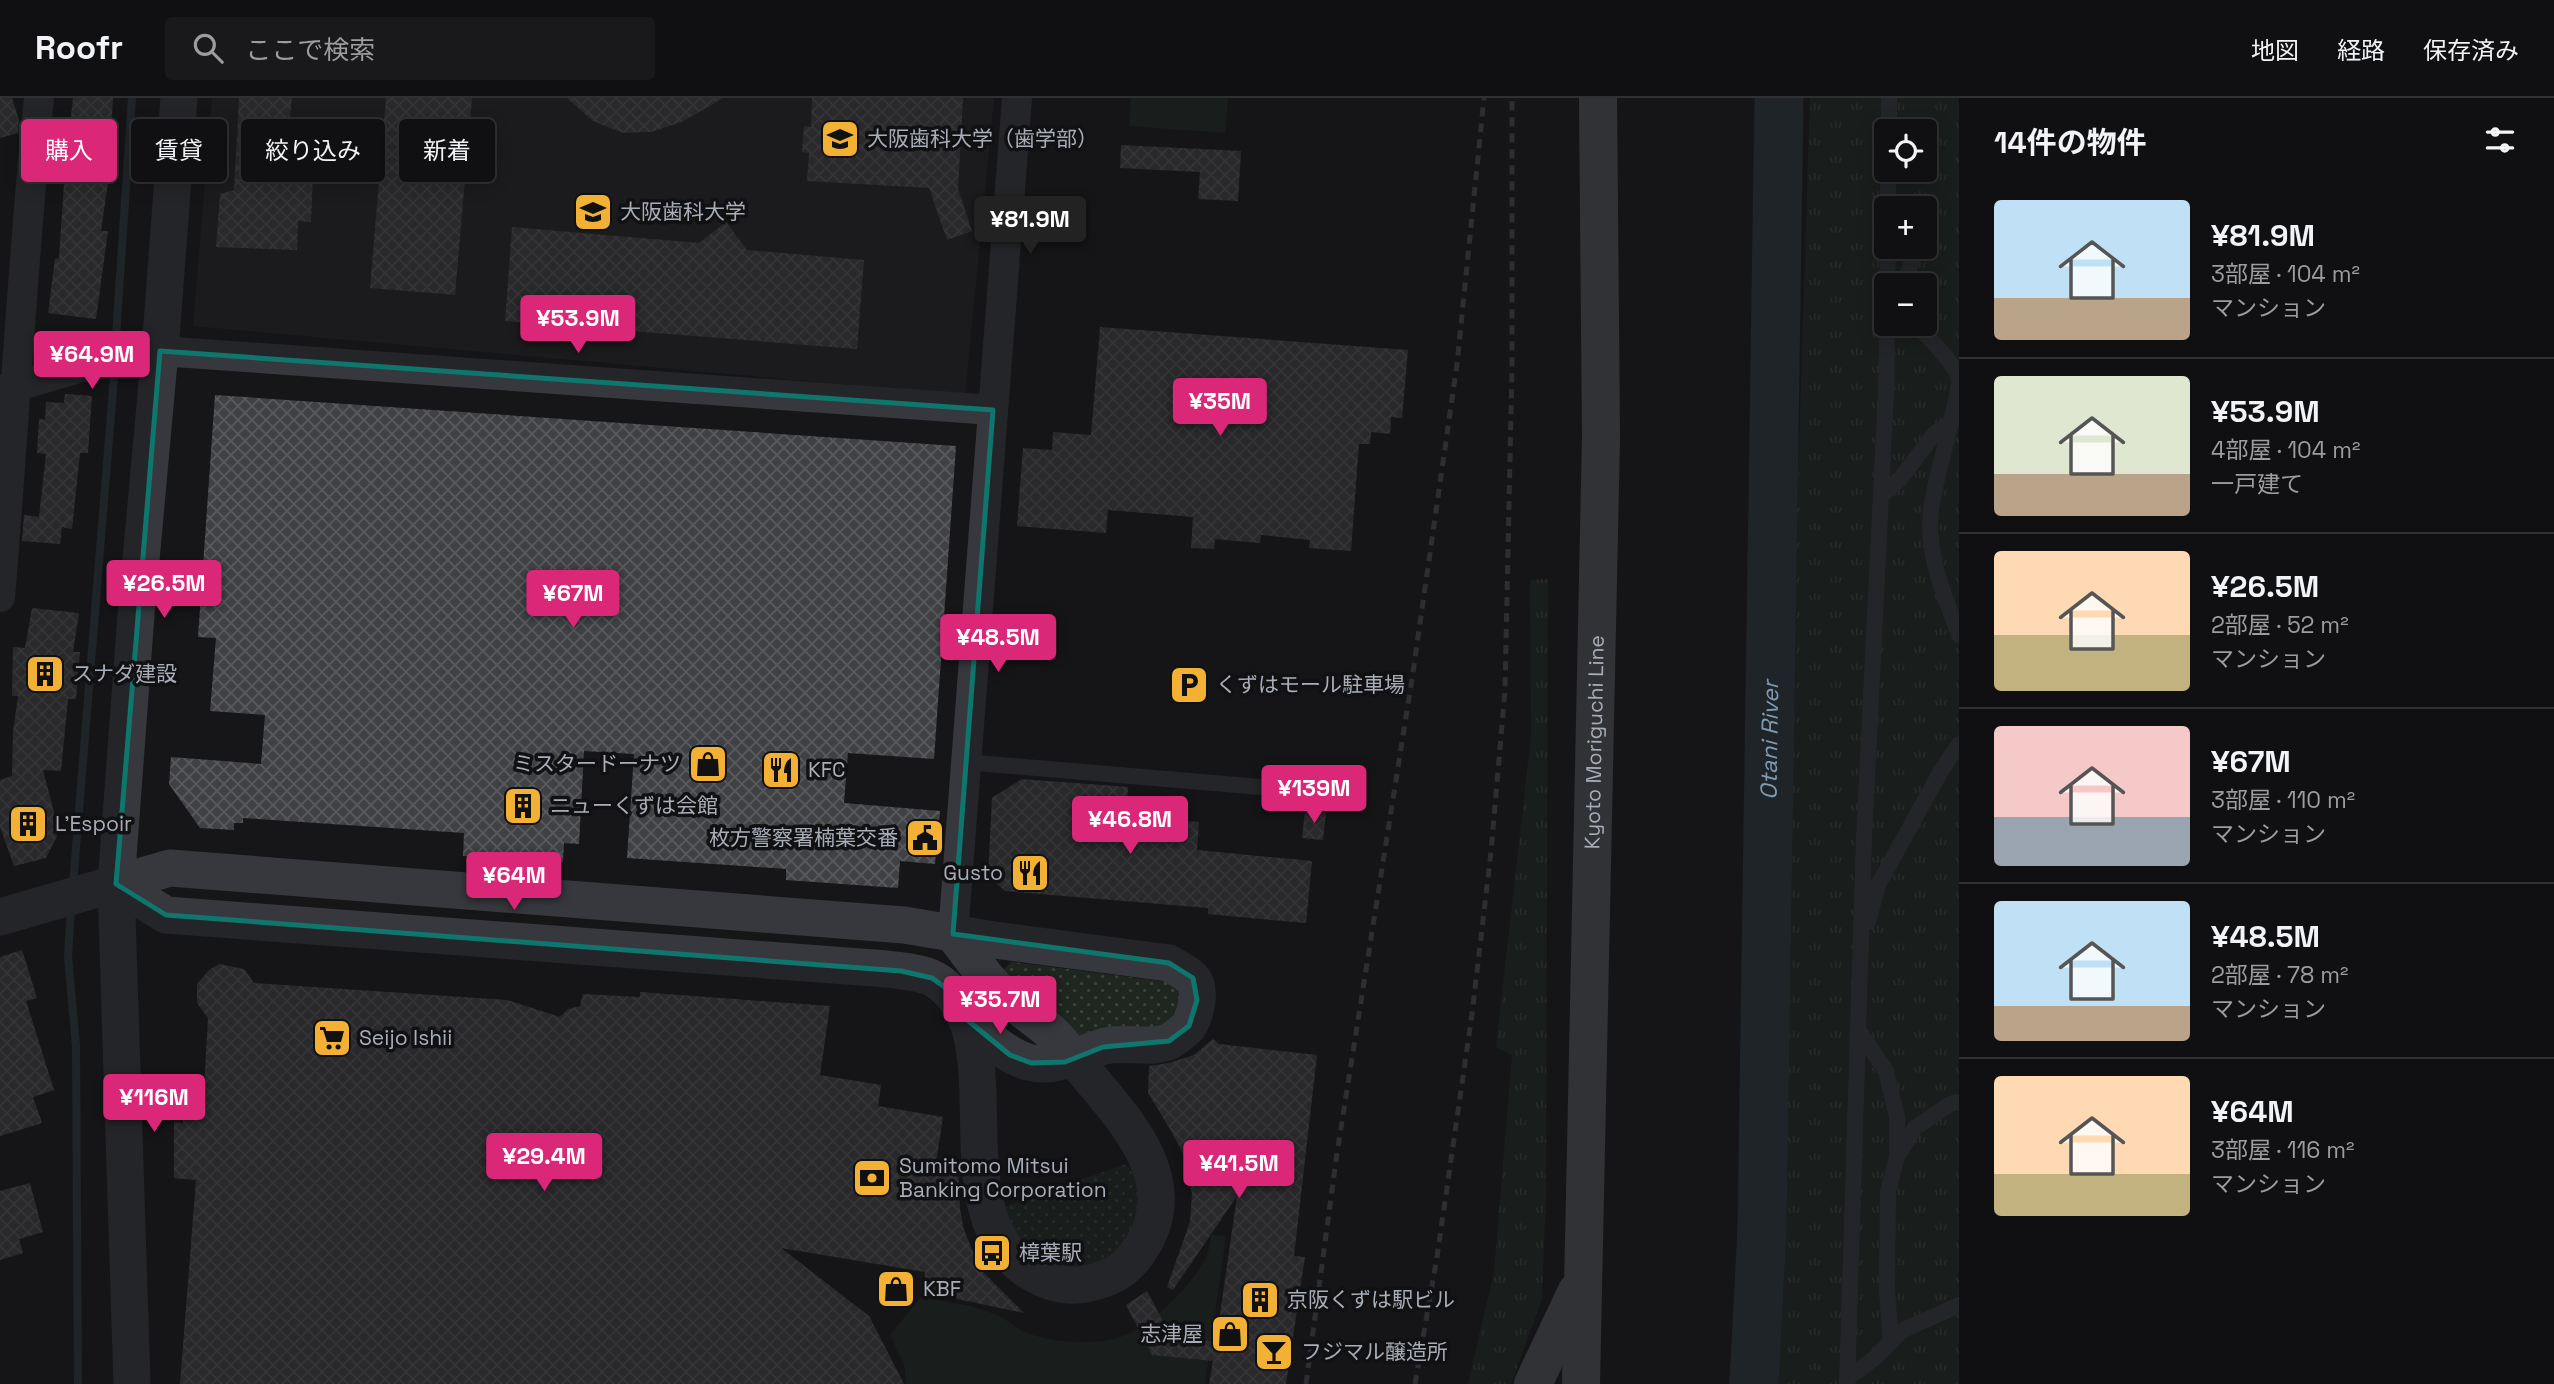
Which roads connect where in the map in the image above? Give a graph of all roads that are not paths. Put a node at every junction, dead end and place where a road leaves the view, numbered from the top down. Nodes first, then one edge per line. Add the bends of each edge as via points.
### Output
1 (39, 98) edge
2 (179, 98) edge
3 (1017, 98) edge
4 (1598, 98) edge
5 (1889, 98) edge
6 (1889, 119) edge
7 (13, 220) edge
8 (1887, 336) edge
9 (1926, 336) edge
10 (160, 351) junction
11 (8, 388) edge
12 (993, 410) junction
13 (1953, 421) junction
14 (1881, 496) junction
15 (2, 559) edge
16 (0, 597) edge
17 (1959, 635) edge
18 (1959, 744) edge
19 (966, 762) junction
20 (1331, 793) dead end
21 (116, 884) junction
22 (0, 917) edge
23 (953, 934) junction
24 (1861, 944) junction
25 (967, 1019) junction
26 (1859, 1031) junction
27 (1074, 1059) junction
28 (1959, 1102) edge
29 (1897, 1157) junction
30 (1581, 1281) junction
31 (1959, 1305) edge
32 (1891, 1342) junction
33 (1847, 1382) edge
34 (132, 1384) edge
35 (1533, 1384) edge
36 (1581, 1384) edge

1 - 7 street
2 - 10 street
3 - 12 street
4 - 30 main road, Kyoto Moriguchi Line via 1601,451
5 - 6 lane
7 - 11 street
8 - 14 lane
9 - 13 lane via 1959,379
10 - 11 street via 126,354
10 - 12 street
10 - 21 street
11 - 15 street
12 - 19 street
13 - 14 lane via 1934,434 1901,478
13 - 17 lane via 1931,510 1930,545
14 - 24 lane
15 - 16 street
18 - 24 lane via 1878,886
19 - 20 lane
19 - 23 street
21 - 22 street
21 - 23 street via 170,868 894,924
21 - 25 street via 166,915 901,971 932,978 950,991
21 - 34 street
23 - 27 street via 995,988 1054,1035
23 - 27 street via 1169,963 1193,978 1197,1000 1189,1026 1169,1041 1122,1043
24 - 26 lane
25 - 27 street via 1020,1059 1031,1063
25 - 27 street via 975,1053 982,1180 990,1220 1016,1261 1060,1285 1107,1279 1131,1264 1148,1237 1154,1214 1152,1171 1144,1149
26 - 29 lane via 1886,1071 1897,1117
26 - 33 lane
28 - 29 lane via 1915,1128
29 - 32 lane via 1888,1191 1886,1292
30 - 35 main road
30 - 36 main road, Kyoto Moriguchi Line
31 - 32 lane via 1900,1331
32 - 33 lane

